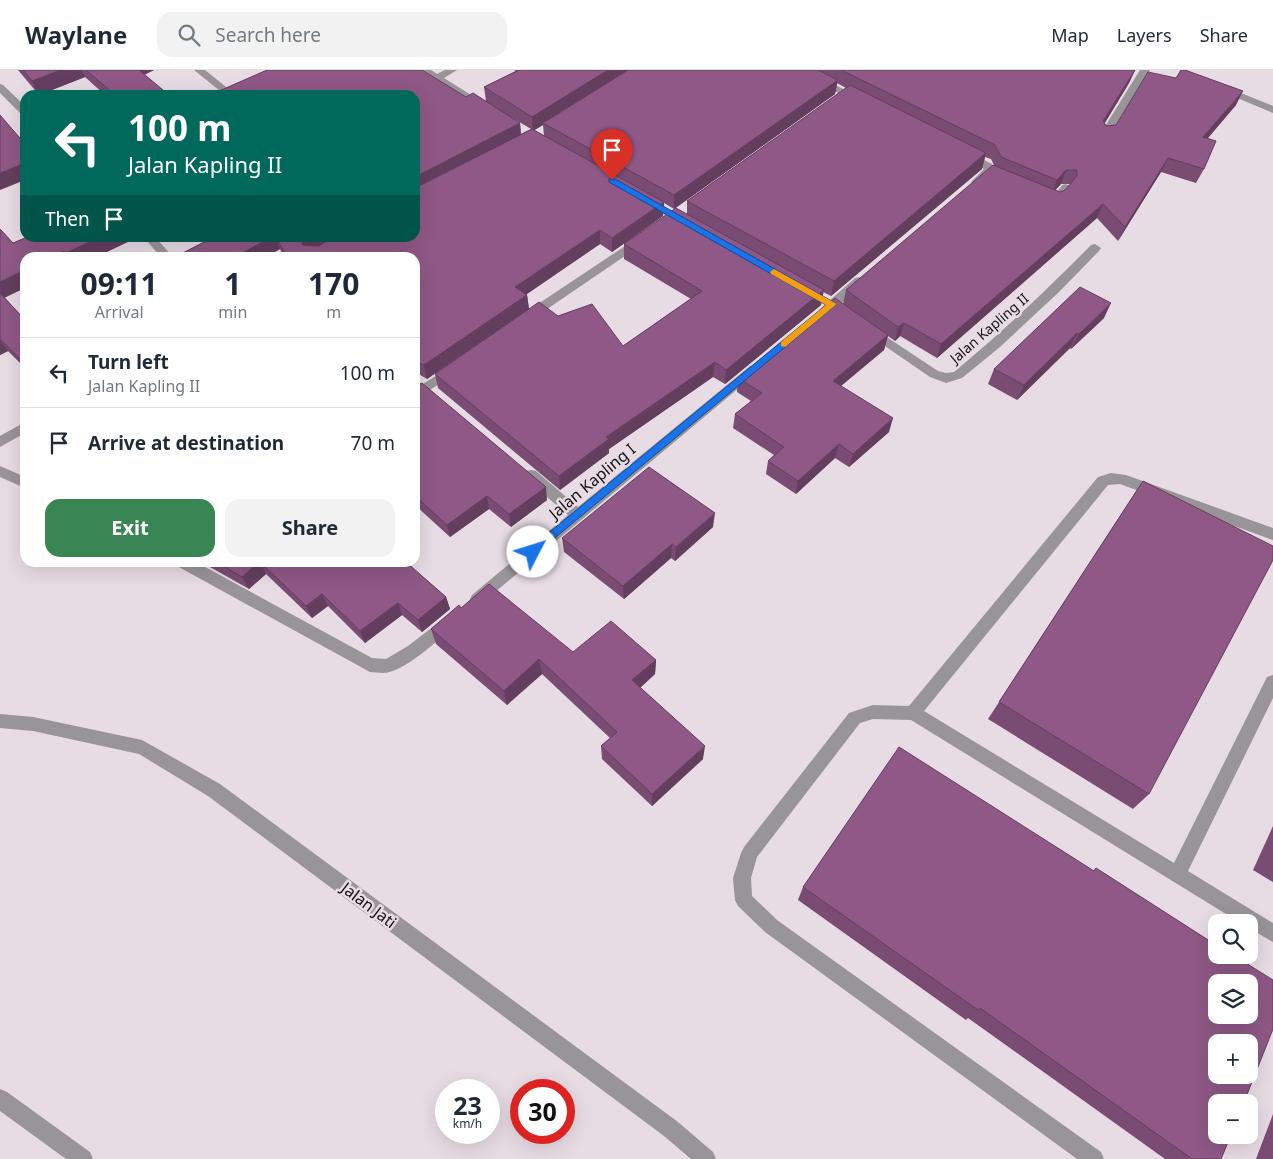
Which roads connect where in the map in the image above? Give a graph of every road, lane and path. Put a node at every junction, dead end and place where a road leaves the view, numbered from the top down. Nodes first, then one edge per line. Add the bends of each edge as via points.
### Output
1 (198, 70) edge
2 (424, 70) edge
3 (452, 70) edge
4 (798, 70) edge
5 (1144, 70) edge
6 (437, 78) junction
7 (1207, 82) edge
8 (0, 87) edge
9 (224, 90) edge
10 (873, 106) edge
11 (20, 107) edge
12 (1273, 110) edge
13 (493, 112) edge
14 (1104, 136) edge
15 (960, 150) edge
16 (1066, 187) edge
17 (633, 192) edge
18 (965, 192) edge
19 (1041, 197) edge
20 (692, 226) edge
21 (651, 232) edge
22 (154, 242) edge
23 (1095, 248) dead end
24 (163, 252) edge
25 (869, 273) edge
26 (809, 324) edge
27 (514, 326) edge
28 (862, 326) edge
29 (466, 359) edge
30 (763, 362) edge
31 (425, 392) edge
32 (20, 429) edge
33 (0, 442) edge
34 (518, 464) edge
35 (0, 471) edge
36 (20, 481) edge
37 (578, 515) junction
38 (1273, 534) edge
39 (191, 567) edge
40 (1273, 682) edge
41 (913, 713) junction
42 (0, 721) edge
43 (1177, 875) junction
44 (1273, 933) edge
45 (0, 1099) edge
46 (83, 1159) edge
47 (706, 1159) edge
48 (1094, 1159) edge

1 - 9 street
2 - 6 street
3 - 6 street
4 - 10 street via 843,96
5 - 14 street
6 - 13 street
7 - 12 street
8 - 11 street
15 - 18 street via 986,163 991,175
16 - 19 street via 1054,202
17 - 20 street
21 - 27 street
22 - 24 street
23 - 28 street, Jalan Kapling II via 996,344 958,375 946,378 934,374
25 - 26 street
29 - 31 street
30 - 37 street, Jalan Kapling I
32 - 33 street
34 - 37 street
35 - 36 street
37 - 39 street, Jalan Kapling I via 413,651 388,666 370,666
38 - 41 street via 1121,479 1103,481
40 - 43 street
41 - 43 street
41 - 48 street via 872,712 855,718 750,853 742,878 744,900 771,926
42 - 47 street, Jalan Jati via 33,724 142,747 214,790 671,1129
43 - 44 street
45 - 46 street

